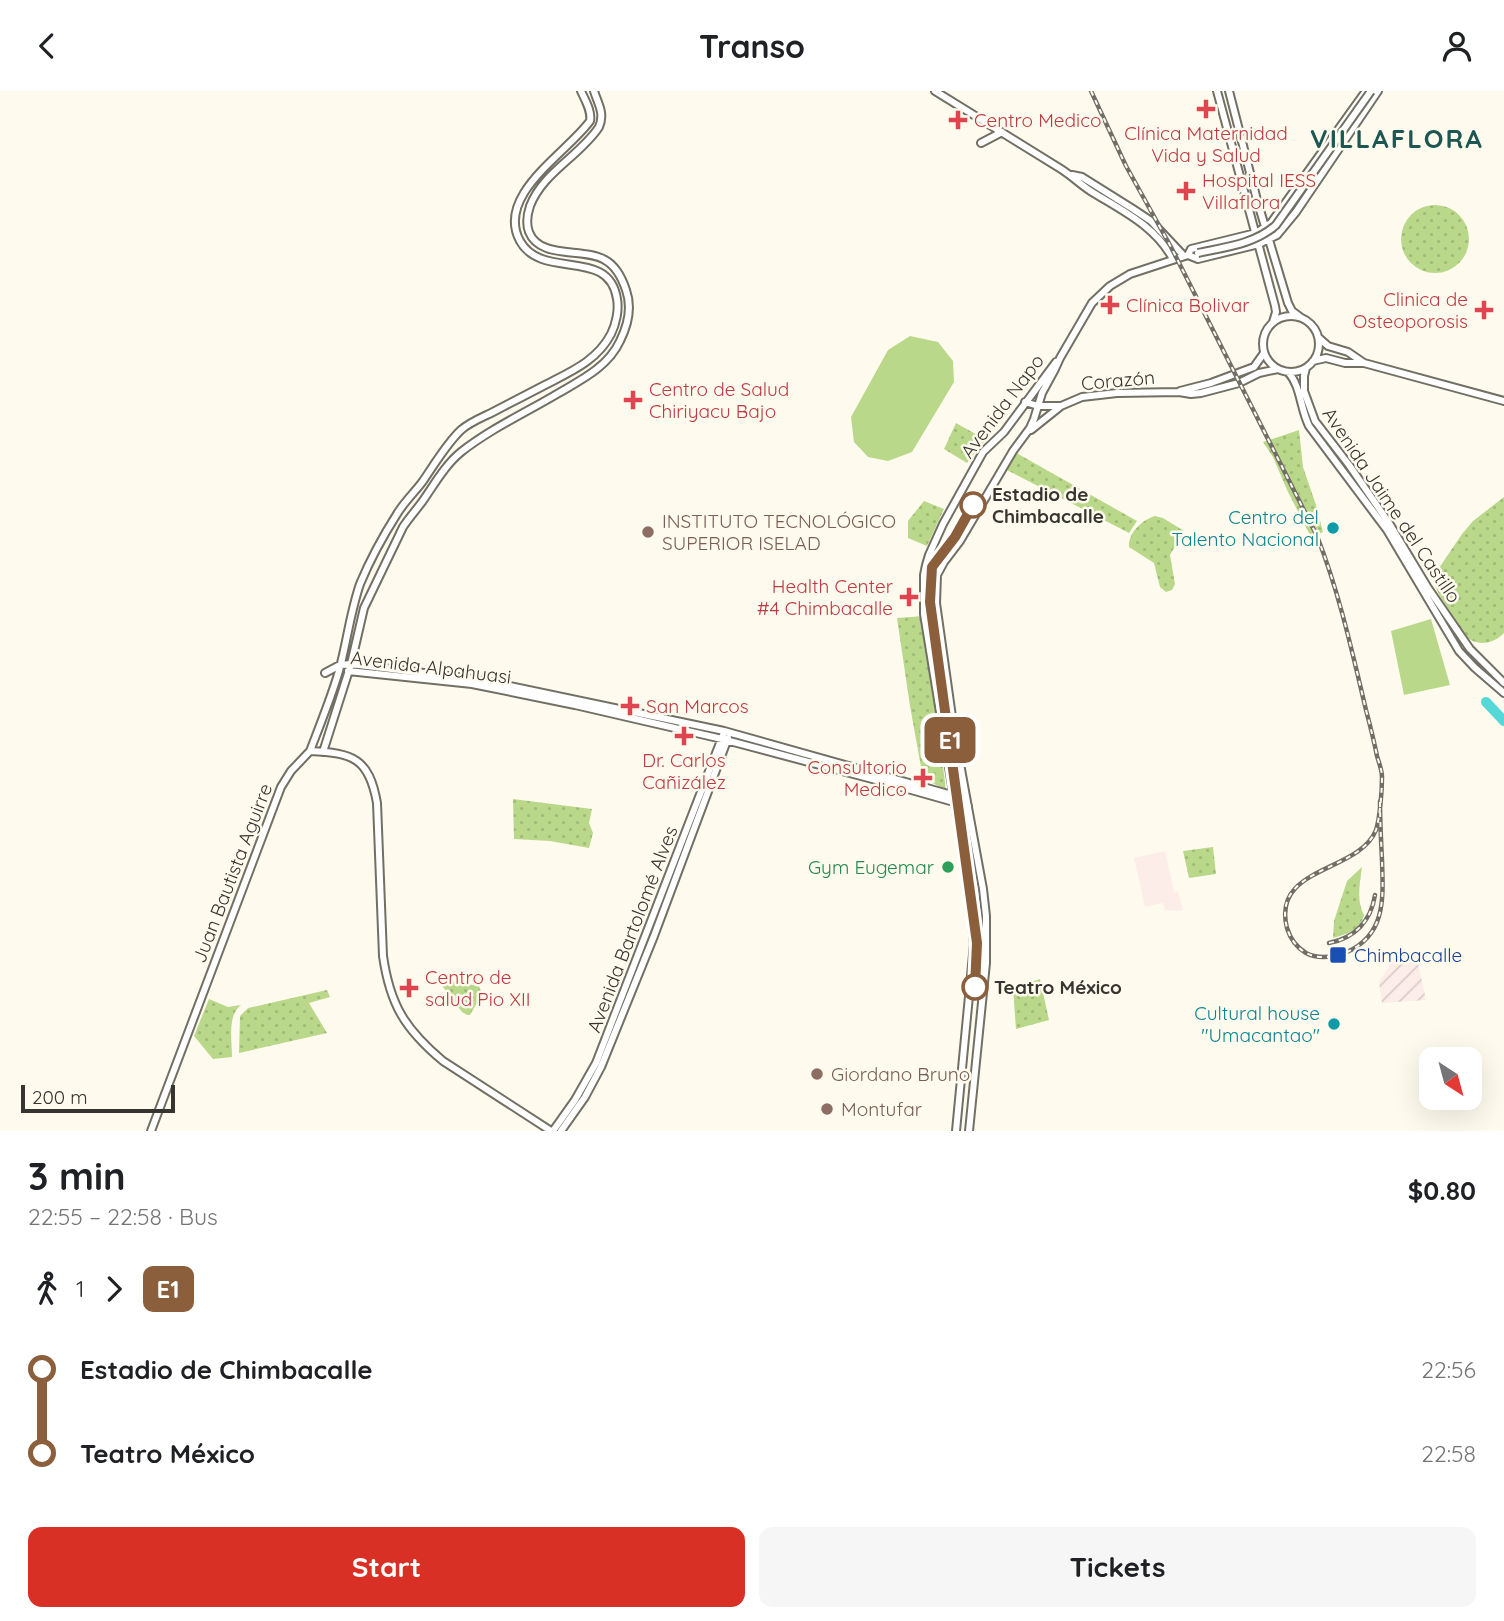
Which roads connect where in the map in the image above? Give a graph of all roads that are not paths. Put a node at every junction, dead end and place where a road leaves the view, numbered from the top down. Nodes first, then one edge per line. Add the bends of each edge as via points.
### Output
1 (581, 91) edge
2 (594, 91) edge
3 (935, 91) edge
4 (1217, 91) edge
5 (1229, 91) edge
6 (1369, 91) edge
7 (1378, 91) edge
8 (1002, 132) junction
9 (981, 143) dead end
10 (1070, 175) junction
11 (1266, 227) junction
12 (1256, 233) junction
13 (1270, 240) junction
14 (1259, 244) junction
15 (1188, 253) junction
16 (1173, 259) junction
17 (1300, 317) junction
18 (1273, 322) junction
19 (1318, 337) junction
20 (1264, 353) junction
21 (1060, 358) junction
22 (1313, 361) junction
23 (1364, 363) junction
24 (1306, 367) junction
25 (1278, 369) junction
26 (1288, 372) junction
27 (1179, 391) junction
28 (1504, 401) edge
29 (1025, 402) junction
30 (1038, 406) junction
31 (1061, 406) junction
32 (1024, 436) junction
33 (339, 668) junction
34 (350, 668) junction
35 (1504, 681) edge
36 (1504, 693) edge
37 (726, 736) junction
38 (310, 751) junction
39 (323, 752) junction
40 (954, 799) junction
41 (967, 803) junction
42 (151, 1131) edge
43 (552, 1131) edge
44 (561, 1131) edge
45 (956, 1131) edge
46 (969, 1131) edge

1 - 33 main road via 590,121 523,194 516,230 524,247 537,258 590,268 610,280 618,302 611,335 582,366 460,431 398,512 374,555 354,604
2 - 34 main road via 602,116 596,133 547,179 531,205 527,225 542,247 596,256 616,269 629,304 621,341 610,358 589,375 478,440 449,465 392,548 364,608
3 - 8 main road
4 - 12 main road
5 - 11 main road
6 - 11 main road
6 - 15 main road, bridge via 1276,225 1249,241
7 - 13 main road via 1290,220
8 - 9 main road
8 - 10 main road
10 - 15 main road via 1082,177 1133,209
10 - 16 main road via 1147,226
11 - 12 main road, Avenida Napo
11 - 13 main road
12 - 14 main road
12 - 15 main road, Avenida Napo
13 - 14 main road, Avenida Napo
13 - 17 main road via 1288,303
14 - 15 main road, Avenida Napo via 1198,259
14 - 18 main road via 1276,309
15 - 16 main road, Avenida Napo
16 - 21 main road, Avenida Napo via 1129,274 1100,294
17 - 18 main road
17 - 19 main road
18 - 20 main road via 1265,334
19 - 22 main road
19 - 23 main road
20 - 25 main road
20 - 27 main road, Corazón via 1253,368
21 - 29 main road, Avenida Napo
21 - 30 main road, Avenida Napo
22 - 23 main road via 1326,358
22 - 24 main road
23 - 28 main road
24 - 26 main road
24 - 35 main road, Avenida Jaime del Castillo via 1304,391 1315,421 1389,523 1465,641
25 - 26 main road
25 - 27 main road, Corazón via 1200,393
26 - 36 main road, Avenida Jaime del Castillo via 1309,426 1387,530 1459,651
27 - 31 main road, Corazón via 1091,395
29 - 30 main road, Corazón
29 - 40 main road, Avenida Napo via 983,452 943,524 924,575 923,614
30 - 31 main road, Corazón
30 - 32 main road, Avenida Napo
31 - 32 main road, Corazón
32 - 41 main road, Avenida Napo via 937,575 936,603
33 - 34 main road, Avenida Alpahuasi
33 - 38 main road
34 - 37 main road, Avenida Alpahuasi via 473,678
34 - 39 main road
37 - 40 main road, Avenida Alpahuasi
37 - 43 main road, Avenida Bartolomé Alves via 596,1063
37 - 44 main road, Avenida Bartolomé Alves via 601,1067
38 - 39 main road
38 - 42 main road, Juan Bautista Aguirre via 281,787
39 - 43 main road via 355,759 375,790 383,956 390,992 407,1025 443,1061
40 - 41 main road, Avenida Alpahuasi
40 - 45 main road, Avenida Napo via 974,944
41 - 46 main road, Avenida Napo via 983,889 987,943

